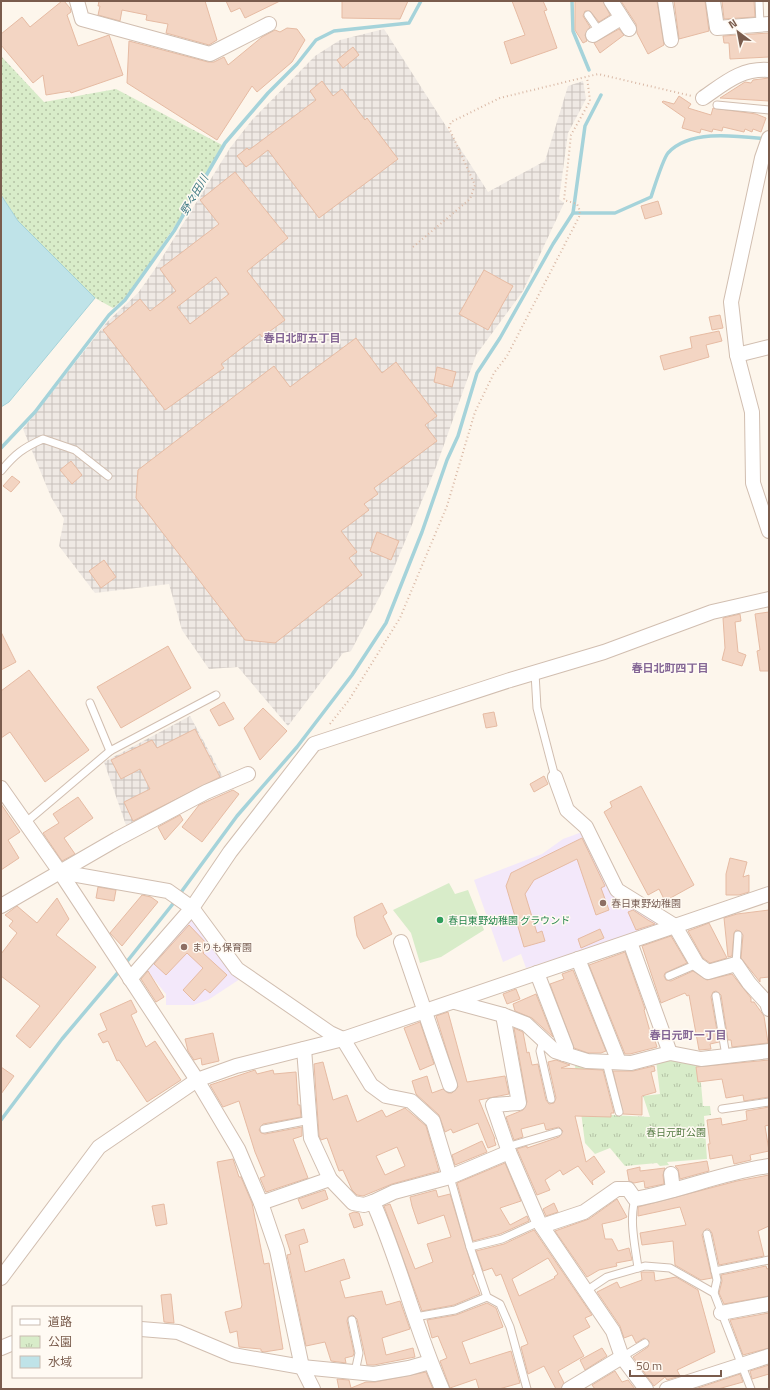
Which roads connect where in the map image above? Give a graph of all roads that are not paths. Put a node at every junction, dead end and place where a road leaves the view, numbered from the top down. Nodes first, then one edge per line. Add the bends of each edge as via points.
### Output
1 (77, 1) edge
2 (610, 1) edge
3 (665, 1) edge
4 (713, 1) edge
5 (759, 1) edge
6 (588, 15) dead end
7 (269, 24) dead end
8 (765, 24) edge
9 (596, 33) joint
10 (671, 40) dead end
11 (769, 70) edge
12 (703, 98) road end
13 (717, 105) dead end
14 (769, 110) edge
15 (767, 143) edge
16 (769, 347) edge
17 (737, 355) junction
18 (1, 471) edge
19 (108, 476) dead end
20 (769, 530) edge
21 (769, 599) edge
22 (535, 673) junction
23 (216, 695) dead end
24 (90, 703) dead end
25 (110, 751) junction
26 (248, 774) dead end
27 (555, 777) joint
28 (1, 788) edge
29 (25, 823) junction
30 (60, 872) junction
31 (769, 894) edge
32 (1, 906) edge
33 (190, 906) junction
34 (675, 926) junction
35 (738, 935) dead end
36 (401, 942) dead end
37 (630, 942) junction
38 (578, 959) junction
39 (697, 964) junction
40 (736, 964) junction
41 (537, 973) junction
42 (129, 976) junction
43 (669, 976) dead end
44 (716, 996) dead end
45 (455, 1002) junction
46 (769, 1008) edge
47 (425, 1011) junction
48 (503, 1015) junction
49 (343, 1039) junction
50 (543, 1041) junction
51 (304, 1049) junction
52 (769, 1051) edge
53 (670, 1053) junction
54 (564, 1054) junction
55 (726, 1056) junction
56 (613, 1062) junction
57 (197, 1080) junction
58 (450, 1085) dead end
59 (551, 1099) dead end
60 (769, 1102) edge
61 (722, 1109) dead end
62 (619, 1112) dead end
63 (310, 1120) junction
64 (264, 1129) dead end
65 (558, 1132) dead end
66 (508, 1150) junction
67 (769, 1166) edge
68 (671, 1174) dead end
69 (450, 1177) junction
70 (330, 1178) junction
71 (673, 1190) junction
72 (635, 1199) junction
73 (373, 1202) junction
74 (261, 1203) junction
75 (541, 1224) junction
76 (707, 1234) dead end
77 (470, 1247) junction
78 (769, 1260) edge
79 (638, 1268) junction
80 (715, 1271) junction
81 (1, 1278) edge
82 (586, 1291) junction
83 (714, 1293) junction
84 (487, 1297) junction
85 (769, 1304) edge
86 (721, 1313) junction
87 (415, 1317) junction
88 (352, 1320) dead end
89 (142, 1329) edge
90 (12, 1343) edge
91 (645, 1343) dead end
92 (1, 1348) edge
93 (769, 1356) edge
94 (622, 1357) junction
95 (430, 1362) junction
96 (740, 1365) junction
97 (302, 1367) junction
98 (355, 1372) junction
99 (313, 1389) edge
100 (442, 1389) edge
101 (527, 1389) edge
102 (569, 1389) edge
103 (646, 1389) edge
104 (667, 1389) edge
105 (751, 1389) edge

1 - 7 street via 82,19 210,54
2 - 9 street via 625,23
3 - 10 street
4 - 8 street via 717,28
5 - 8 lane
6 - 9 lane
11 - 12 street via 739,73
13 - 14 lane
15 - 17 street via 731,302
16 - 17 street
17 - 20 street via 752,412 753,483
18 - 19 lane via 23,448 43,439 75,450
21 - 22 street via 712,612 604,652
22 - 27 lane via 537,708
22 - 33 street via 314,744
23 - 25 lane
24 - 25 lane
25 - 29 lane
26 - 30 street via 206,792
27 - 34 street via 567,810 586,827 617,890
28 - 29 street
29 - 30 street
30 - 32 street
30 - 33 street via 171,893
30 - 42 street
31 - 34 street
33 - 42 street
33 - 49 street via 237,969 330,1033
34 - 37 street
34 - 39 street
35 - 40 lane
36 - 47 street
37 - 38 street
37 - 53 street
38 - 41 street
38 - 56 street
39 - 40 street via 708,972
39 - 43 lane
40 - 46 street
41 - 45 street
41 - 54 street via 566,1048
42 - 57 street
44 - 55 lane
45 - 47 street
45 - 48 street
47 - 49 street
47 - 58 street
48 - 50 street via 526,1024
48 - 66 street via 519,1103 493,1105
49 - 51 street
49 - 69 street via 371,1085 386,1096 411,1101 433,1121
50 - 54 street via 555,1051
50 - 59 lane via 540,1051
51 - 57 street via 236,1066
51 - 63 street
52 - 55 street
53 - 55 street via 700,1059
53 - 56 street via 631,1063
54 - 56 street via 587,1061
56 - 62 lane
57 - 74 street via 238,1149
57 - 81 street via 99,1147
60 - 61 lane
63 - 64 lane
63 - 70 street via 311,1138
65 - 66 lane
66 - 69 street
66 - 75 street
67 - 71 street via 747,1169
68 - 71 street
69 - 73 street via 394,1192
69 - 77 lane
70 - 73 street via 353,1203 364,1205
70 - 74 street
71 - 72 street
72 - 75 street via 628,1189 617,1189 584,1212
72 - 79 lane via 632,1224
73 - 87 street
74 - 97 street via 277,1250
75 - 77 lane via 502,1239
75 - 82 street
76 - 80 lane
77 - 84 lane
78 - 80 lane
79 - 82 lane via 607,1277
79 - 83 lane via 670,1268
80 - 83 lane via 717,1280
82 - 94 street via 613,1331
83 - 86 lane
84 - 87 lane via 455,1310
84 - 101 lane via 500,1304 503,1310
85 - 86 street
86 - 96 lane
87 - 95 street
88 - 98 lane via 359,1354
89 - 97 street via 178,1332 233,1355
90 - 92 street
91 - 94 lane
93 - 96 street
94 - 102 street
94 - 103 street
95 - 98 street via 374,1374
95 - 100 street
96 - 104 street
96 - 105 lane
97 - 98 street
97 - 99 street

